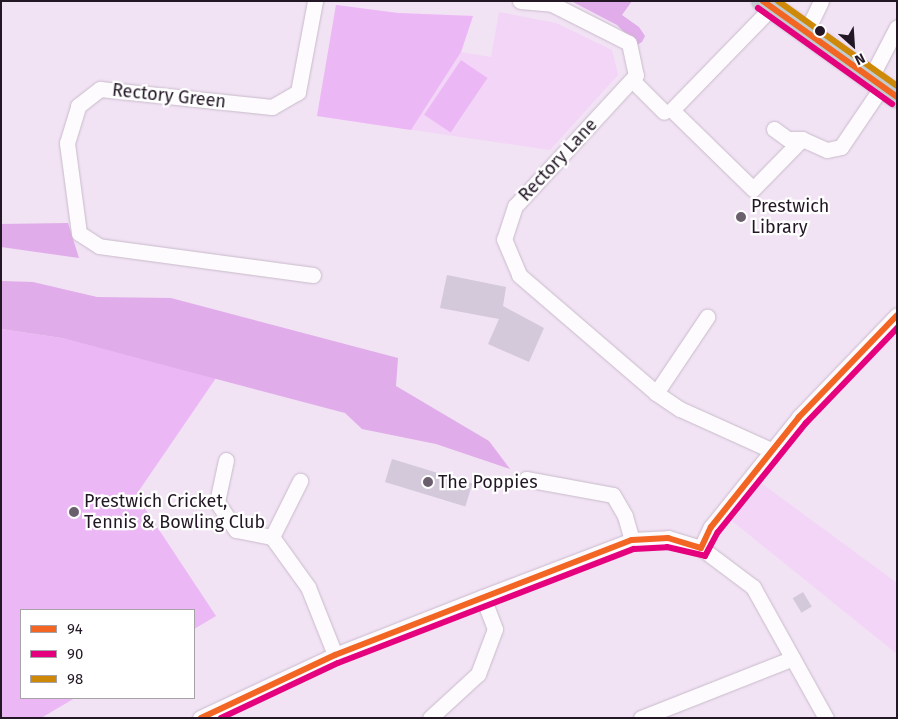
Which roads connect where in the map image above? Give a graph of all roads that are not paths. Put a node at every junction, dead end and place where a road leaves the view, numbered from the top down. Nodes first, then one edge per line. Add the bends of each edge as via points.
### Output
1 (315, 1) edge
2 (520, 1) edge
3 (821, 1) edge
4 (767, 4) edge
5 (897, 27) edge
6 (806, 32) junction
7 (632, 80) junction
8 (884, 86) edge
9 (664, 112) dead end
10 (774, 129) dead end
11 (802, 139) junction
12 (313, 275) dead end
13 (897, 315) edge
14 (707, 317) dead end
15 (656, 393) junction
16 (771, 450) junction
17 (226, 460) dead end
18 (526, 479) dead end
19 (300, 481) dead end
20 (272, 536) junction
21 (632, 540) junction
22 (701, 548) junction
23 (484, 597) junction
24 (336, 654) junction
25 (794, 658) junction
26 (200, 718) edge
27 (430, 718) edge
28 (641, 718) edge
29 (826, 718) edge

1 - 12 street, Rectory Green via 298,92 272,107 100,89 78,106 68,143 79,233 100,246
2 - 7 street via 552,4 629,43 636,75
3 - 6 street
4 - 6 highway
4 - 11 street via 672,110 753,189
5 - 8 street
6 - 8 highway
7 - 9 street
7 - 15 street, Rectory Lane via 515,206 504,239 519,275
8 - 11 street via 841,147 827,150
10 - 11 street via 788,140
13 - 16 street
14 - 15 street
15 - 16 street, Rectory Lane via 680,409
16 - 22 street via 711,527
17 - 20 street via 217,502 236,530
18 - 21 street via 612,495 625,516
19 - 20 street
20 - 24 street via 308,587
21 - 22 street via 668,538
21 - 23 street
22 - 25 street via 753,587
23 - 24 street
23 - 27 street via 495,629 478,674
24 - 26 street
25 - 28 street
25 - 29 street

